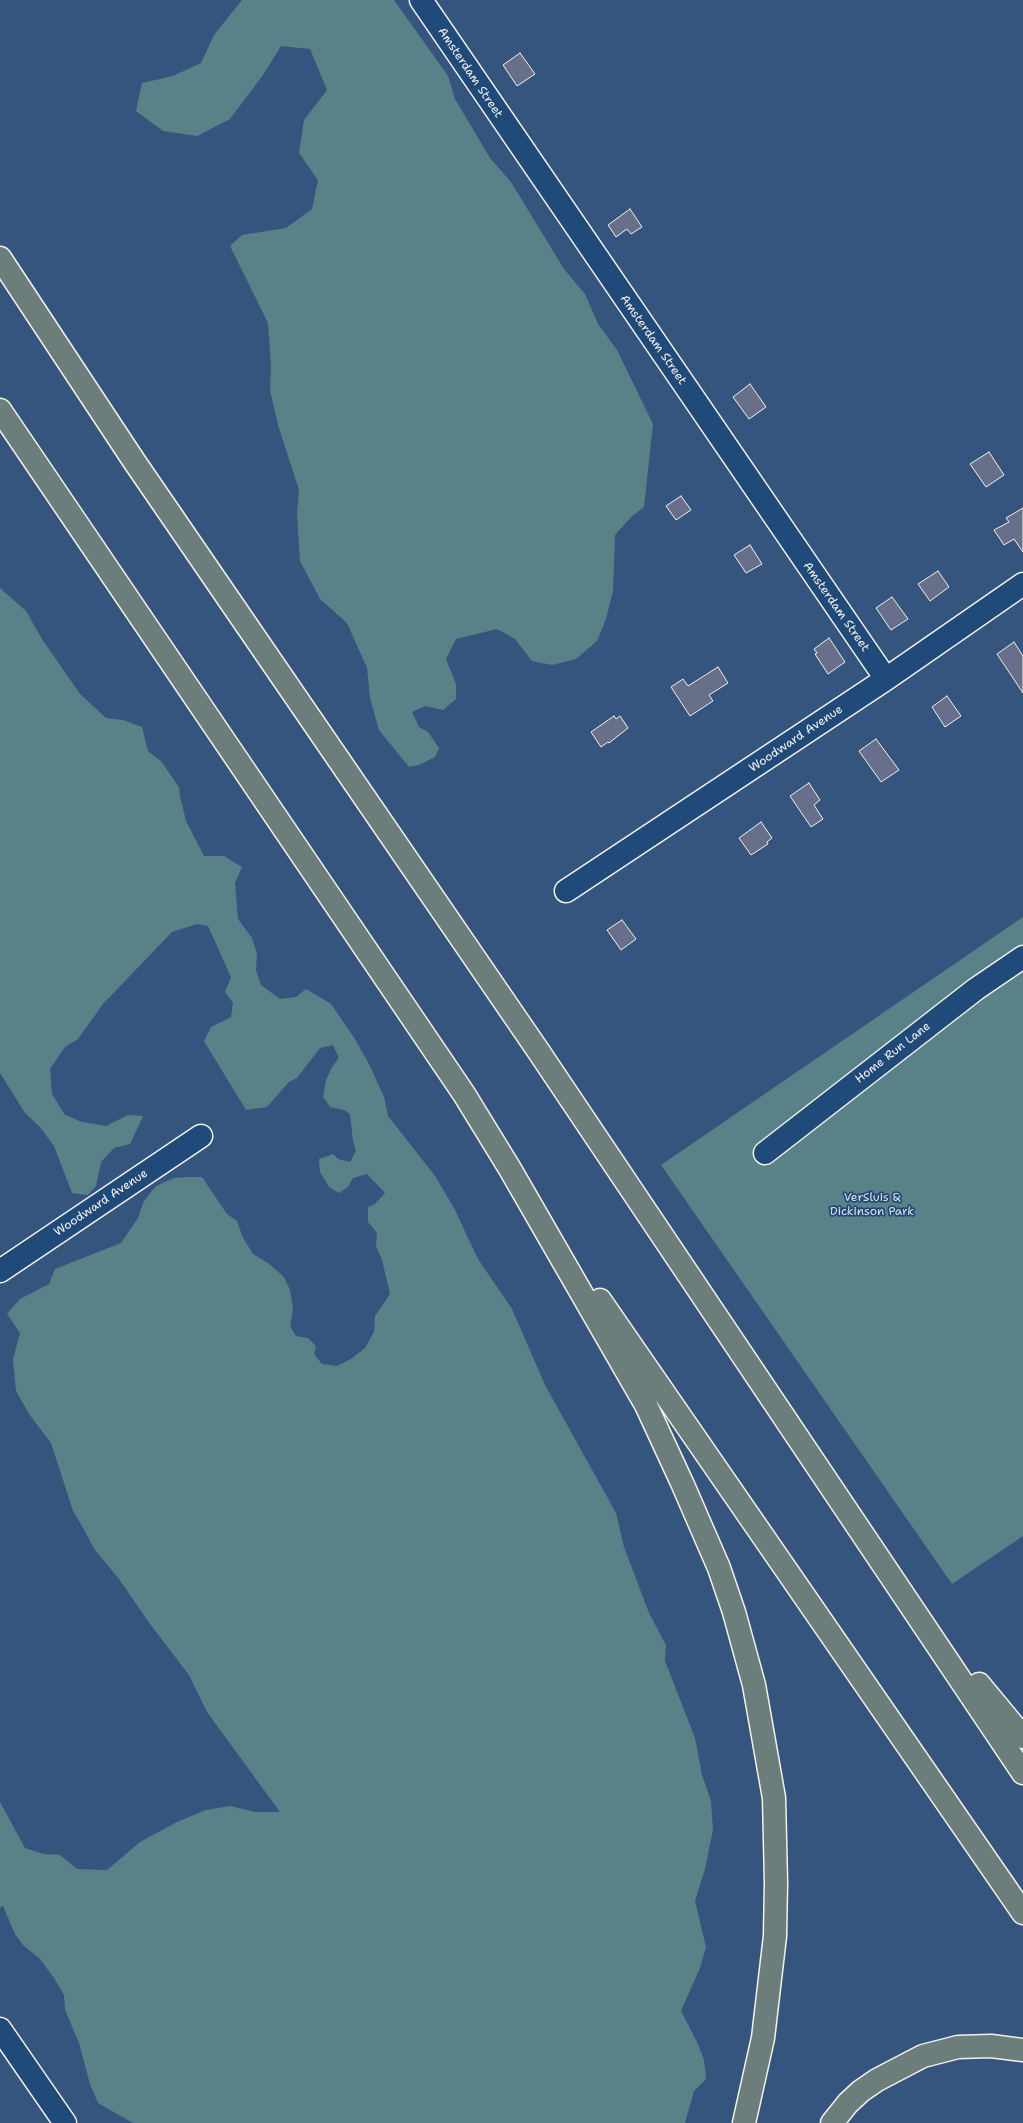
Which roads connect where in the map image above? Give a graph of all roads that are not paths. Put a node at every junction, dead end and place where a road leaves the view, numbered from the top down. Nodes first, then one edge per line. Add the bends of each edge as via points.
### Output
1 (421, 0) edge
2 (0, 258) edge
3 (0, 410) edge
4 (1023, 584) edge
5 (886, 679) junction
6 (566, 891) dead end
7 (1023, 957) edge
8 (201, 1136) dead end
9 (765, 1153) dead end
10 (510, 1169) junction
11 (0, 1271) edge
12 (903, 1592) junction
13 (1023, 1737) edge
14 (1023, 1773) edge
15 (1023, 1913) edge
16 (0, 2029) edge
17 (1023, 2050) edge
18 (65, 2123) edge
19 (744, 2123) edge
20 (832, 2123) edge

1 - 5 street, Amsterdam Street
2 - 12 highway via 134,461 537,1049
3 - 10 highway via 403,1001
4 - 5 street, Woodward Avenue
5 - 6 street, Woodward Avenue
7 - 9 street, Home Run Lane via 976,989
8 - 11 street, Woodward Avenue
10 - 15 highway
10 - 19 highway via 646,1405 719,1568 754,1685 774,1798 775,1936 763,2038
12 - 13 highway
12 - 14 highway
16 - 18 street
17 - 20 highway via 991,2046 958,2047 924,2056 861,2091

